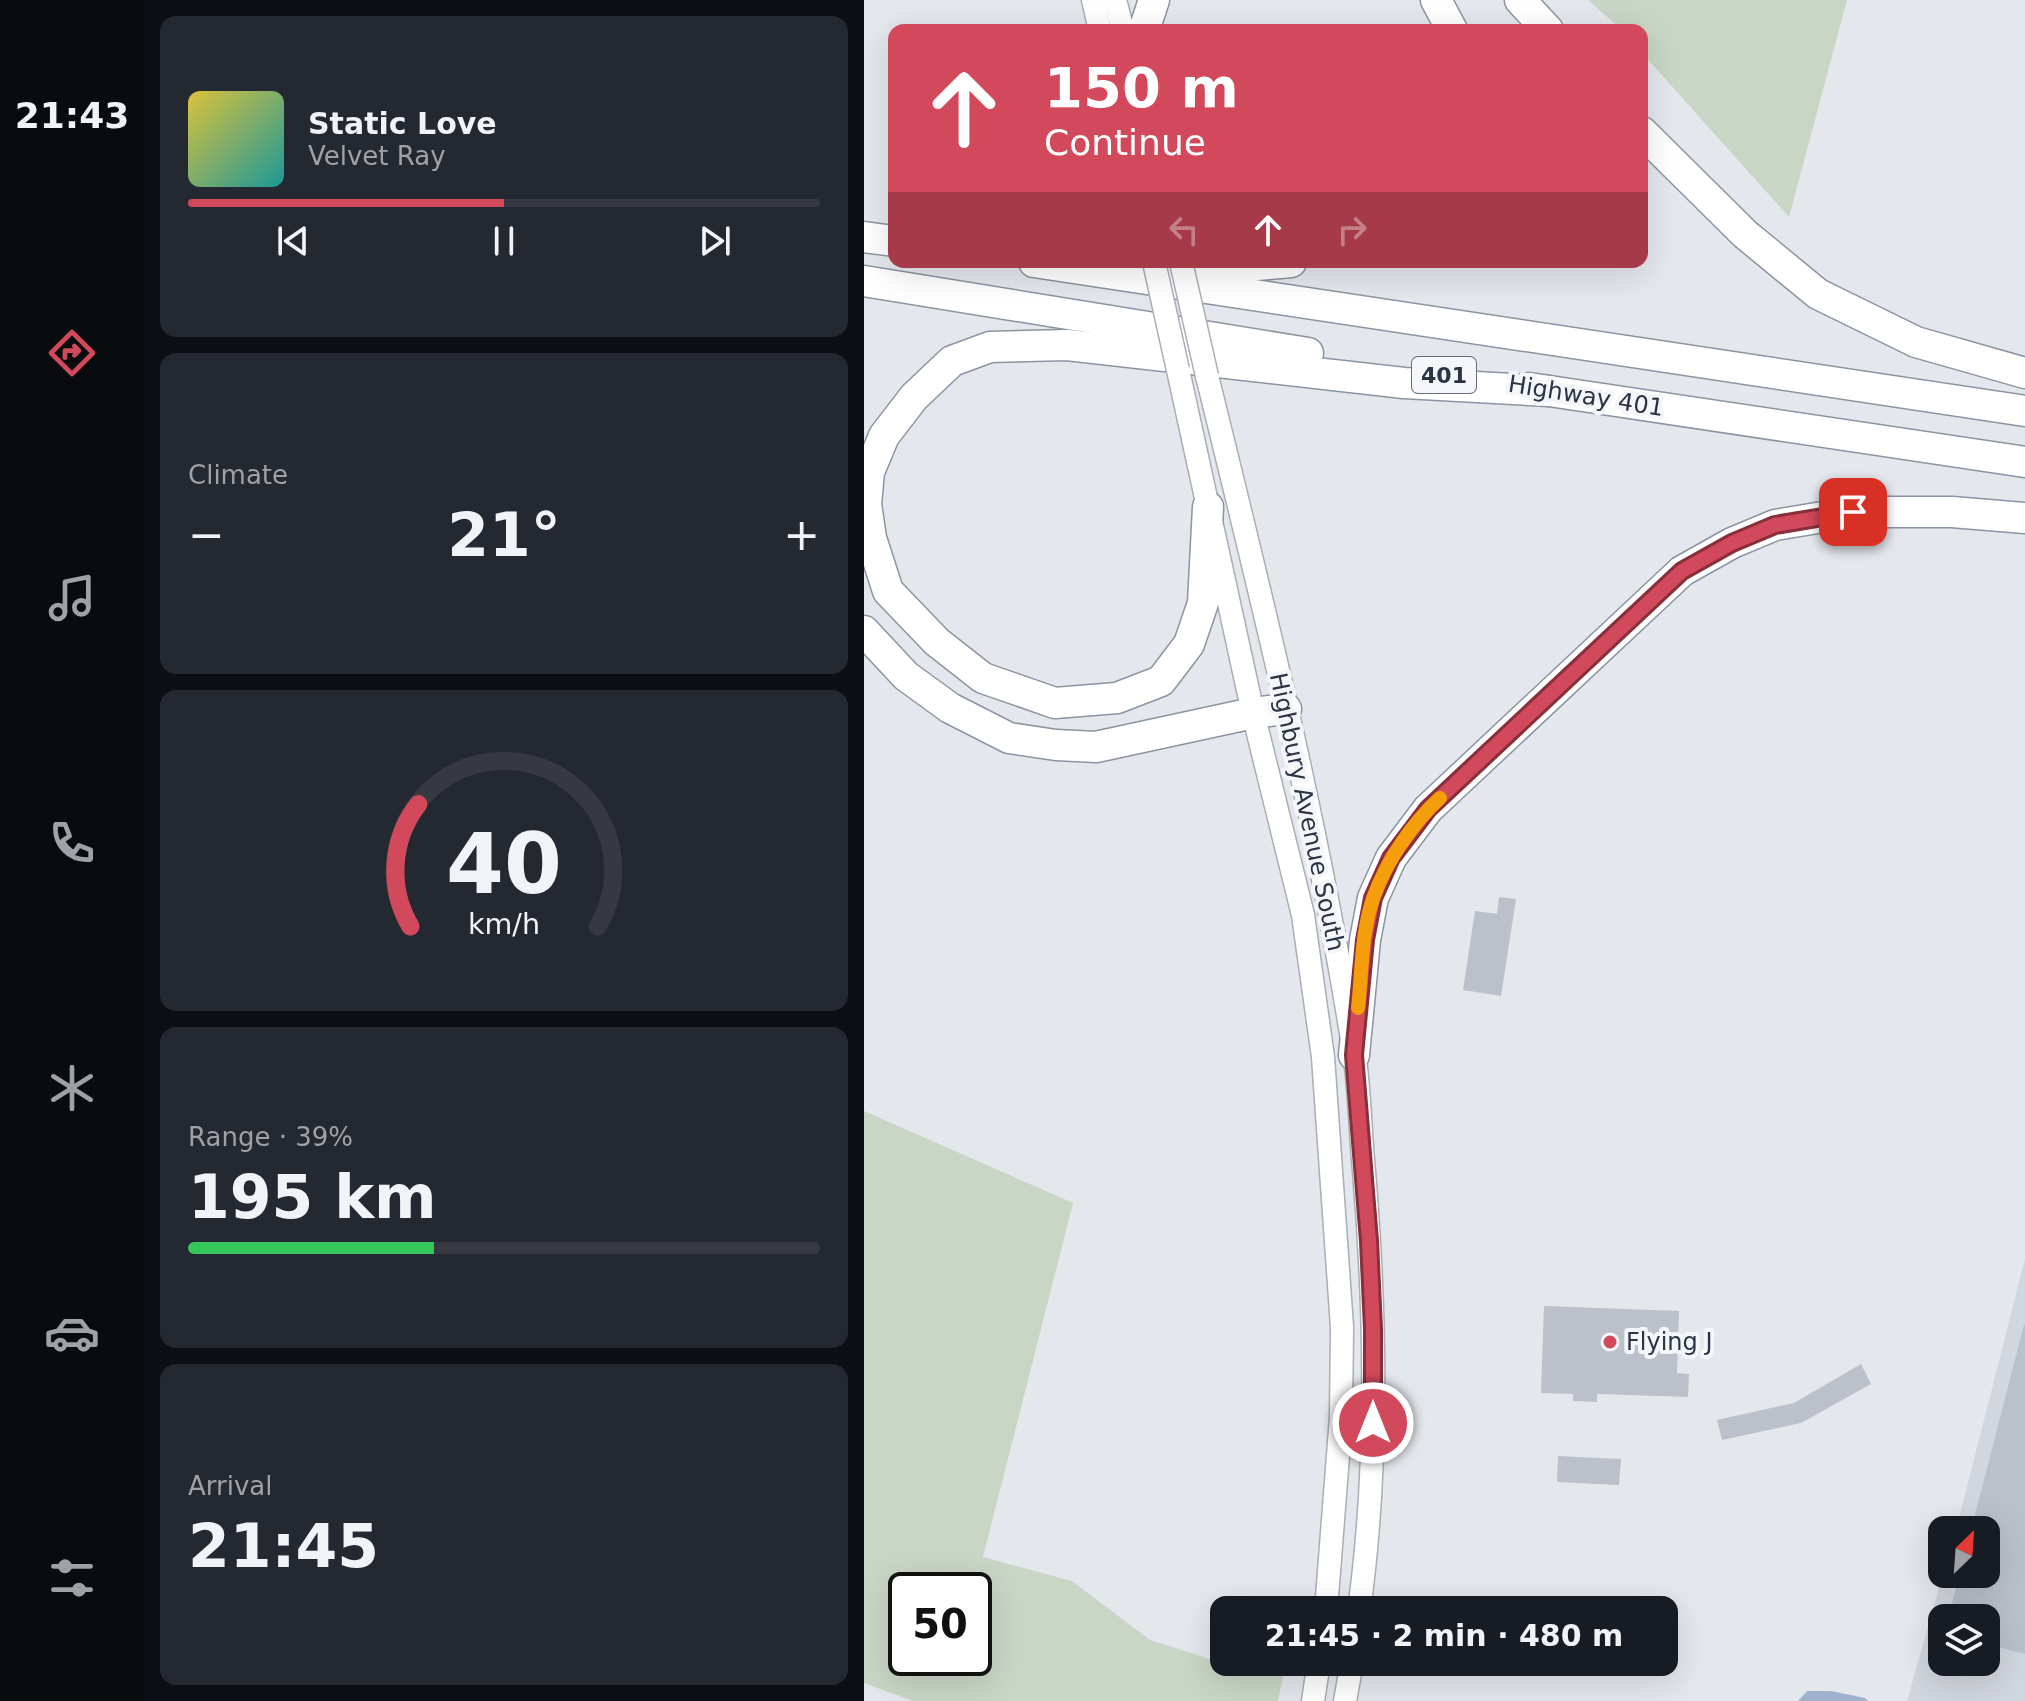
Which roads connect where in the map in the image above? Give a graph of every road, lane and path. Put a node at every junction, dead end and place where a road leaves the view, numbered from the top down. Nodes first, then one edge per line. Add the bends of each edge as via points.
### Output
1 (1093, 0) edge
2 (1115, 0) edge
3 (1154, 0) edge
4 (1436, 0) edge
5 (1520, 0) edge
6 (1099, 24) edge
7 (1121, 24) edge
8 (1146, 24) edge
9 (1449, 24) edge
10 (1542, 24) edge
11 (1648, 138) edge
12 (864, 222) edge
13 (888, 224) edge
14 (864, 237) edge
15 (888, 240) edge
16 (1074, 268) edge
17 (1155, 268) edge
18 (1182, 268) edge
19 (864, 281) edge
20 (2025, 373) edge
21 (1549, 391) junction
22 (2025, 411) edge
23 (2025, 462) edge
24 (1208, 507) junction
25 (2025, 518) edge
26 (864, 631) edge
27 (1286, 709) junction
28 (1253, 713) junction
29 (1354, 1055) junction
30 (1327, 1596) edge
31 (1360, 1596) edge
32 (1317, 1676) edge
33 (1349, 1676) edge
34 (1313, 1701) edge
35 (1345, 1701) edge

1 - 6 main road
2 - 7 main road
3 - 8 highway
4 - 9 highway
5 - 10 highway
11 - 20 highway via 1745,234 1818,294 1916,342
12 - 13 highway
14 - 15 highway
16 - 22 highway, Highway 401 / 401
17 - 24 main road, Highbury Avenue South, bridge
18 - 27 main road, Highbury Avenue South, bridge
19 - 21 highway, Highway 401 / 401
21 - 23 highway, Highway 401 / 401
21 - 24 highway via 1404,383 1067,345 990,347 952,361 914,397 884,436 869,472 866,504 888,591 937,642 983,678 1055,703 1117,698 1161,681 1189,644 1203,603
24 - 28 main road, Highbury Avenue South
25 - 29 highway via 1853,512 1775,525 1682,571 1428,809 1391,858 1367,926
26 - 28 highway via 917,684 1009,738 1096,747
27 - 28 highway
27 - 29 main road, Highbury Avenue South
28 - 30 main road, Highbury Avenue South via 1303,915 1323,1057 1342,1327
29 - 31 main road, Highbury Avenue South via 1373,1329 1373,1423
32 - 34 main road
33 - 35 main road

